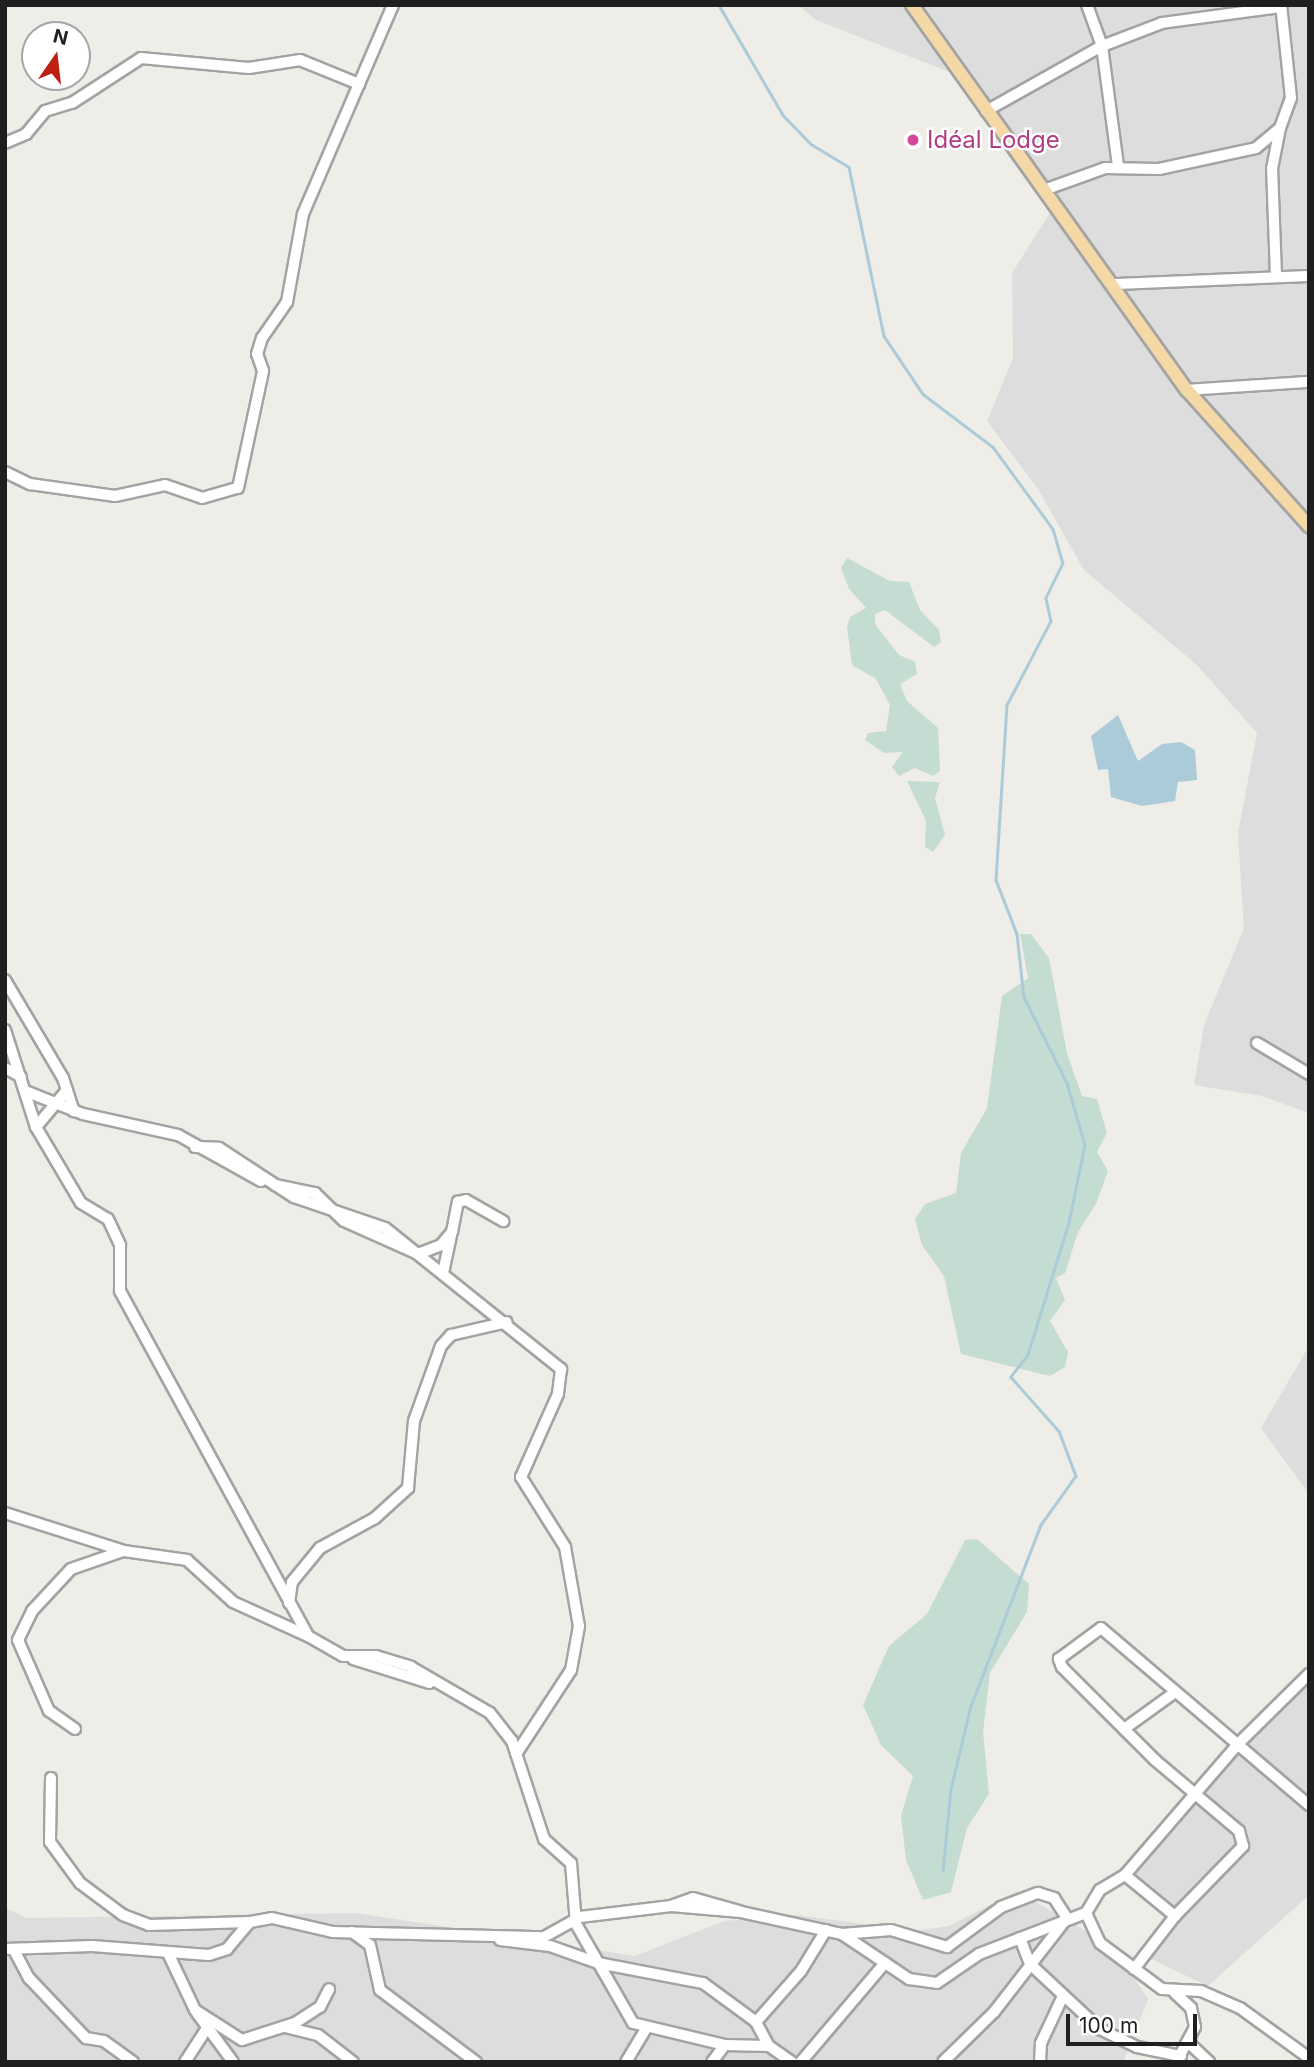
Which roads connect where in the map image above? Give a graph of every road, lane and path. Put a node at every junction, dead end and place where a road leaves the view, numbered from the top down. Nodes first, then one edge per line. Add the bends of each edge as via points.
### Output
1 (393, 5) edge
2 (912, 5) edge
3 (1087, 5) edge
4 (1281, 6) edge
5 (1101, 46) junction
6 (359, 84) junction
7 (986, 111) junction
8 (1280, 128) junction
9 (5, 144) edge
10 (1118, 166) junction
11 (1044, 190) junction
12 (1276, 276) junction
13 (1309, 276) edge
14 (1116, 284) junction
15 (1309, 382) edge
16 (1187, 390) junction
17 (5, 472) edge
18 (1309, 526) edge
19 (5, 981) edge
20 (5, 1030) edge
21 (1257, 1043) dead end
22 (5, 1068) edge
23 (1309, 1074) edge
24 (21, 1077) junction
25 (67, 1090) junction
26 (25, 1091) junction
27 (53, 1104) junction
28 (74, 1111) junction
29 (36, 1126) junction
30 (503, 1221) dead end
31 (452, 1232) junction
32 (418, 1254) junction
33 (443, 1273) junction
34 (508, 1322) junction
35 (5, 1513) edge
36 (124, 1551) junction
37 (289, 1603) junction
38 (308, 1636) junction
39 (1309, 1674) edge
40 (1174, 1693) junction
41 (75, 1729) dead end
42 (1124, 1729) junction
43 (1238, 1744) junction
44 (516, 1754) junction
45 (51, 1778) dead end
46 (1197, 1797) junction
47 (1309, 1805) edge
48 (1125, 1875) junction
49 (1086, 1913) junction
50 (1175, 1916) junction
51 (1068, 1918) junction
52 (250, 1922) junction
53 (576, 1924) junction
54 (826, 1930) junction
55 (352, 1932) junction
56 (842, 1934) junction
57 (1020, 1938) junction
58 (482, 1939) junction
59 (10, 1951) edge
60 (169, 1955) junction
61 (598, 1963) junction
62 (885, 1963) junction
63 (1030, 1964) junction
64 (1134, 1969) junction
65 (329, 1990) dead end
66 (1175, 1993) junction
67 (1063, 1996) junction
68 (195, 2010) junction
69 (756, 2022) junction
70 (285, 2027) junction
71 (207, 2028) junction
72 (645, 2030) junction
73 (725, 2045) junction
74 (1191, 2045) junction
75 (769, 2046) junction
76 (1309, 2058) edge
77 (1179, 2059) edge
78 (133, 2062) edge
79 (185, 2062) edge
80 (233, 2062) edge
81 (353, 2062) edge
82 (476, 2062) edge
83 (626, 2062) edge
84 (712, 2062) edge
85 (792, 2062) edge
86 (801, 2062) edge
87 (943, 2062) edge
88 (1040, 2062) edge
89 (1209, 2062) edge

1 - 6 street
2 - 7 main road
3 - 5 street
4 - 5 street via 1162,23
4 - 8 street via 1291,98
5 - 7 street
5 - 10 street
6 - 9 street via 300,60 249,68 141,58 72,103 44,111 26,134
6 - 17 street via 303,214 287,302 260,346 263,371 238,488 202,498 165,485 115,496 30,484
7 - 11 main road
8 - 10 street via 1256,148 1219,159 1160,169
8 - 12 street via 1272,169
10 - 11 street
11 - 14 main road
12 - 13 street
12 - 14 street
14 - 16 main road
15 - 16 street
16 - 18 main road
19 - 25 street
20 - 24 street
21 - 23 street
22 - 24 street
24 - 26 street
25 - 27 street
25 - 28 street
26 - 27 street
26 - 29 street
27 - 28 street
27 - 29 street
28 - 32 street via 178,1135 269,1184 294,1185 344,1221
29 - 37 street via 82,1203 108,1219 120,1245 120,1291
30 - 31 street via 466,1200 458,1202
31 - 32 street via 441,1245
31 - 33 street
32 - 33 street
33 - 34 street
34 - 37 street via 452,1335 441,1346 414,1421 408,1488 375,1518 320,1548 292,1582
34 - 44 street via 561,1368 558,1394 521,1477 565,1547 579,1626 571,1670
35 - 36 street
36 - 38 street via 187,1560 233,1602
36 - 41 street via 71,1569 32,1611 18,1640 49,1711
37 - 38 street
38 - 44 street via 343,1656 376,1656 411,1667 459,1694 490,1713
39 - 43 street
40 - 42 street
40 - 42 street via 1101,1628 1082,1637 1059,1659 1062,1667
40 - 43 street
42 - 46 street
43 - 46 street
43 - 47 street
44 - 53 street via 544,1839 571,1863
45 - 52 street via 50,1842 80,1883 123,1915 149,1925
46 - 48 street
46 - 50 street via 1239,1831 1243,1846
48 - 49 street via 1100,1890
48 - 50 street
49 - 51 street
49 - 64 street via 1100,1943
50 - 64 street
51 - 56 street via 1054,1898 1038,1893 990,1913 947,1947 891,1930
51 - 57 street
51 - 63 street
52 - 55 street via 272,1918
52 - 60 street via 227,1949
53 - 54 street via 580,1917 671,1906 741,1912
53 - 58 street via 544,1937
53 - 61 street
54 - 56 street
54 - 69 street via 801,1971
55 - 58 street
55 - 82 street via 370,1945 380,1990
56 - 62 street
57 - 62 street via 979,1954 937,1983 909,1979
57 - 63 street
58 - 61 street via 550,1945
59 - 60 street via 45,1945
59 - 78 street via 86,2038 104,2041
60 - 68 street
61 - 69 street via 703,1983
61 - 72 street via 633,2023
62 - 86 street
63 - 67 street
63 - 87 street
64 - 66 street
65 - 70 street via 320,2007
66 - 74 street via 1191,2008
66 - 76 street via 1201,1990 1240,2008
67 - 77 street via 1100,2029 1137,2047
67 - 88 street via 1041,2043
68 - 70 street via 242,2039
68 - 71 street
69 - 75 street
70 - 81 street via 318,2035
71 - 79 street
71 - 80 street
72 - 73 street
72 - 83 street
73 - 75 street
73 - 84 street
74 - 77 street
74 - 89 street
75 - 85 street

